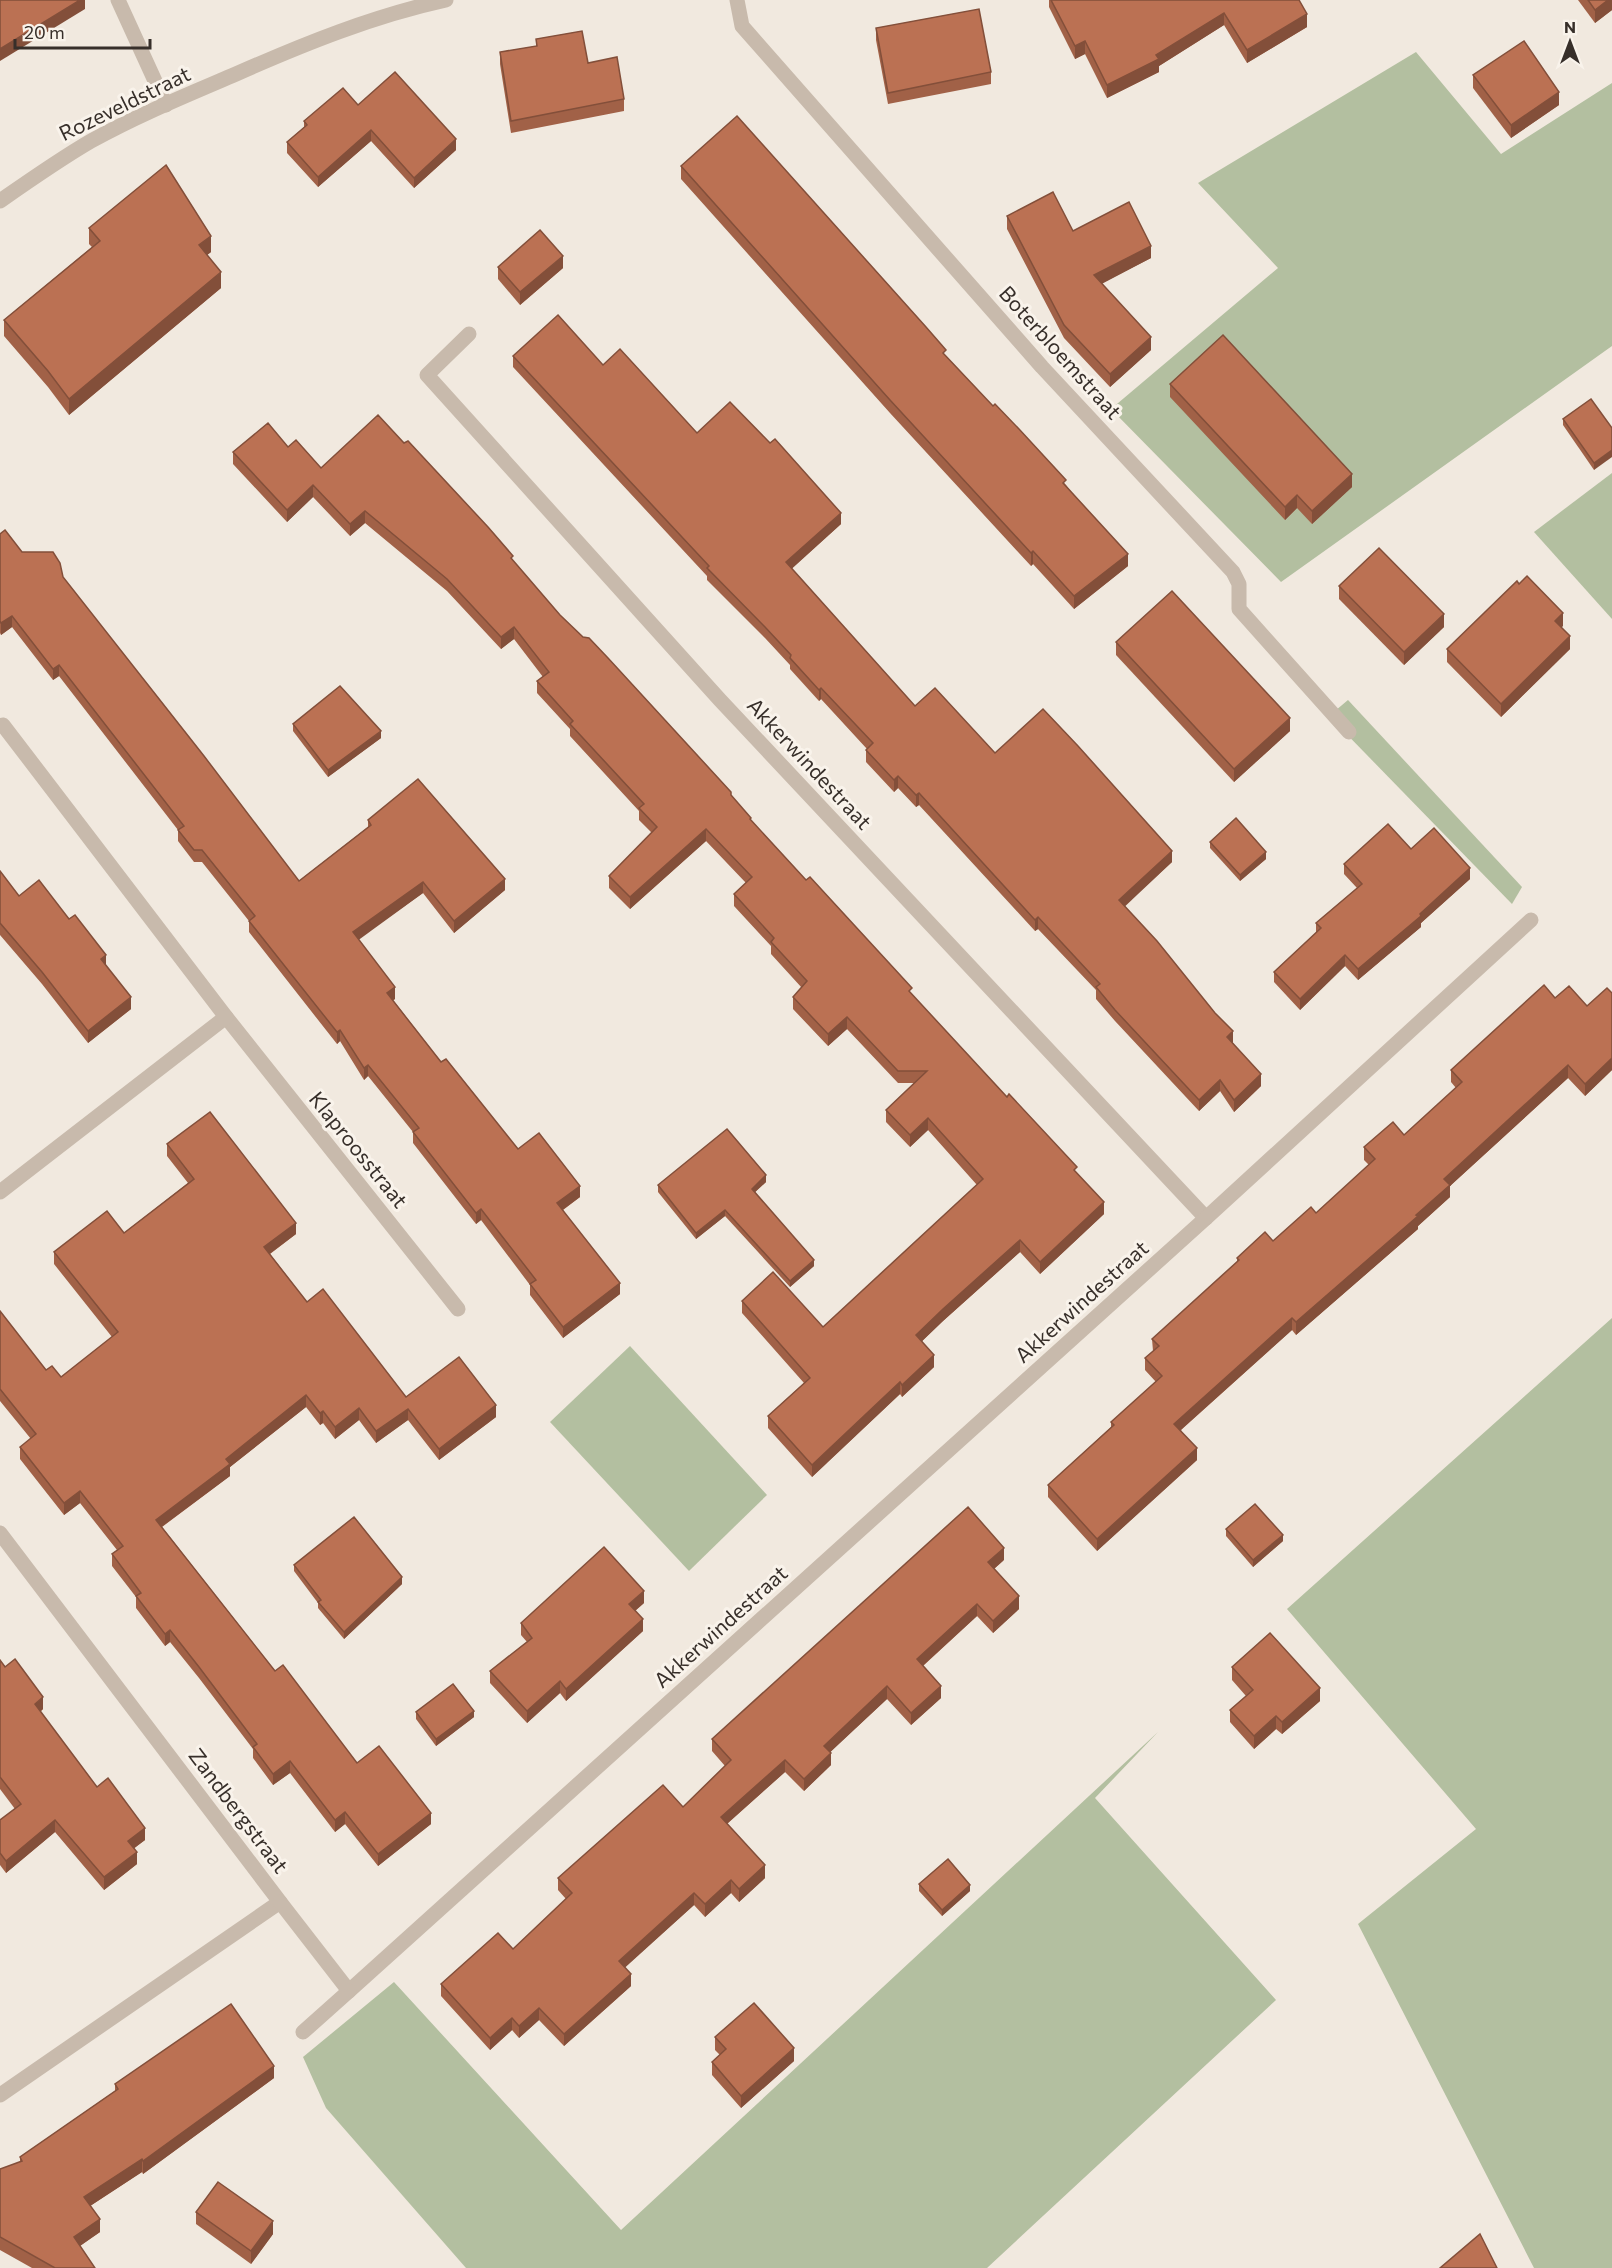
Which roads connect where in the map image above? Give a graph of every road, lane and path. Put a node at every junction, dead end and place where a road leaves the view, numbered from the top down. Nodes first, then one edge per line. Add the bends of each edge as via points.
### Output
1 (118, 0) edge
2 (446, 0) edge
3 (737, 0) edge
4 (166, 105) junction
5 (0, 201) edge
6 (469, 334) dead end
7 (3, 725) dead end
8 (1349, 732) dead end
9 (1531, 920) dead end
10 (226, 1017) junction
11 (0, 1192) edge
12 (1206, 1218) junction
13 (458, 1309) dead end
14 (0, 1533) edge
15 (280, 1902) junction
16 (349, 1992) junction
17 (303, 2032) dead end
18 (0, 2094) edge

1 - 4 street
2 - 4 street, Rozeveldstraat via 320,37
3 - 8 street, Boterbloemstraat via 742,26 1042,367 1233,572 1239,584 1239,609
4 - 5 street, Rozeveldstraat via 92,141
6 - 12 street, Akkerwindestraat via 427,375 720,700
7 - 10 street, Klaproosstraat
9 - 12 street, Akkerwindestraat
10 - 11 street
10 - 13 street, Klaproosstraat
12 - 16 street, Akkerwindestraat
14 - 15 street, Zandbergstraat
15 - 16 street
15 - 18 street, Zandbergstraat
16 - 17 street

